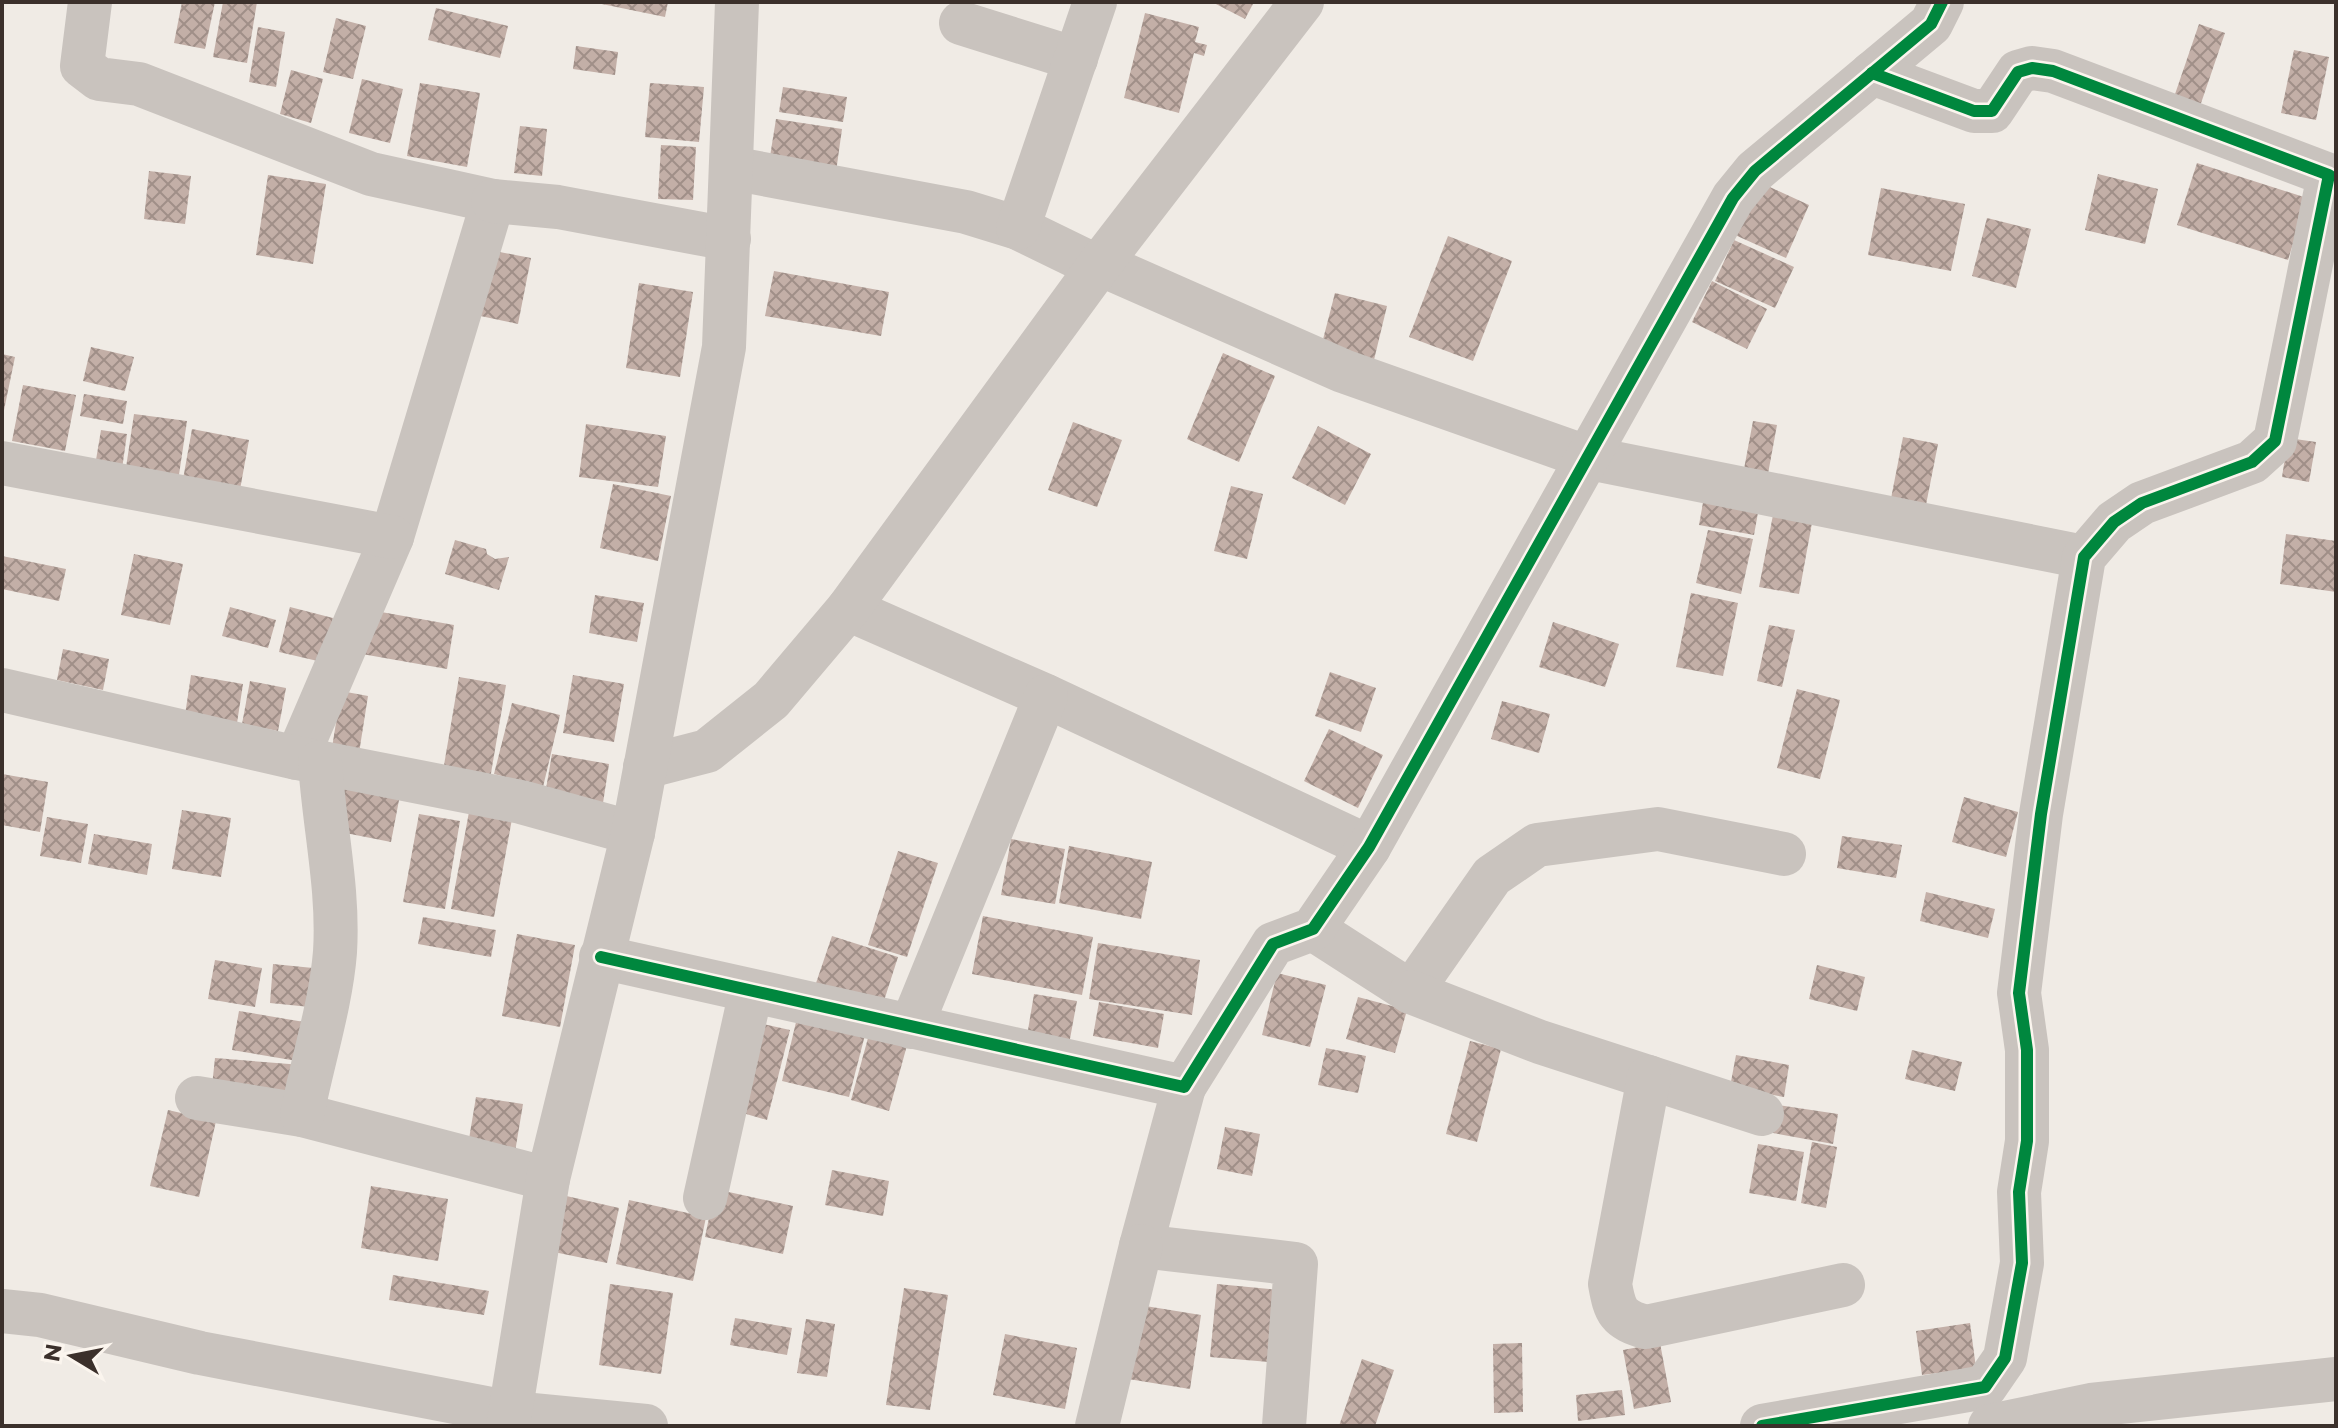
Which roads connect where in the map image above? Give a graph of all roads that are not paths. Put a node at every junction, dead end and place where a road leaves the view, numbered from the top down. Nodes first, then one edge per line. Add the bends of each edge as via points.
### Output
1 (90, 2) edge
2 (737, 2) edge
3 (1095, 2) edge
4 (1302, 2) edge
5 (1942, 2) edge
6 (961, 23) dead end
7 (1076, 59) junction
8 (1872, 73) junction
9 (2334, 165) edge
10 (731, 168) junction
11 (493, 201) junction
12 (1018, 228) junction
13 (729, 239) junction
14 (1099, 265) junction
15 (1589, 458) junction
16 (2, 463) edge
17 (392, 537) junction
18 (2084, 557) junction
19 (848, 609) junction
20 (2, 690) edge
21 (1046, 696) junction
22 (308, 760) junction
23 (645, 767) junction
24 (633, 833) junction
25 (1369, 847) junction
26 (1784, 854) dead end
27 (1313, 929) junction
28 (601, 957) junction
29 (751, 991) junction
30 (1411, 992) junction
31 (911, 1027) junction
32 (1649, 1077) junction
33 (1184, 1087) junction
34 (197, 1098) dead end
35 (1762, 1114) dead end
36 (302, 1115) junction
37 (548, 1179) junction
38 (705, 1198) dead end
39 (1141, 1246) junction
40 (1843, 1285) dead end
41 (2, 1311) edge
42 (2336, 1379) edge
43 (510, 1419) edge
44 (646, 1426) edge
45 (1097, 1426) edge
46 (1284, 1426) edge
47 (1762, 1426) edge
48 (1990, 1426) edge

1 - 11 street via 82,66 99,79 139,84 371,174
2 - 10 street
3 - 7 street
4 - 14 street
5 - 8 street via 1931,24
6 - 7 street
7 - 12 street
8 - 9 street via 1974,111 1992,111 2018,72 2053,71
8 - 15 street via 1755,171 1733,198
9 - 18 street via 2275,441 2252,462 2142,503 2114,522
10 - 12 street via 966,212
10 - 13 street
11 - 13 street via 558,207
11 - 17 street
12 - 14 street
13 - 23 street via 724,347
14 - 15 street via 1343,371
14 - 19 street
15 - 18 street
15 - 25 street
16 - 17 street
17 - 22 street
18 - 47 street via 2041,814 2019,993 2027,1050 2027,1141 2019,1192 2022,1263 2005,1358 1985,1387
19 - 21 street
19 - 23 street via 771,700 707,751
20 - 22 street
21 - 25 street
21 - 31 street
22 - 24 street via 521,802
22 - 36 street via 333,872 335,953
23 - 24 street
24 - 28 street
25 - 27 street
26 - 30 street via 1658,829 1537,845 1492,876
27 - 30 street
27 - 33 street via 1273,944
28 - 29 street
28 - 37 street
29 - 31 street
29 - 38 street
30 - 32 street
31 - 33 street
32 - 35 street
32 - 40 street via 1610,1284 1613,1306 1625,1321 1646,1327
33 - 39 street
34 - 36 street
36 - 37 street
37 - 43 street
39 - 45 street
39 - 46 street via 1296,1264
41 - 43 street
42 - 48 street via 2091,1405
43 - 44 street

